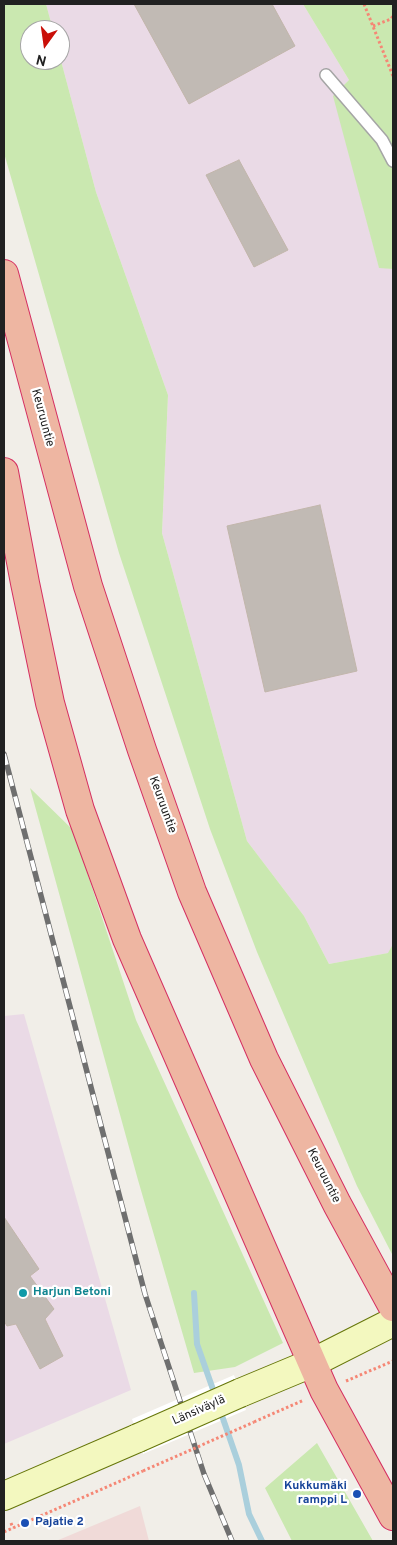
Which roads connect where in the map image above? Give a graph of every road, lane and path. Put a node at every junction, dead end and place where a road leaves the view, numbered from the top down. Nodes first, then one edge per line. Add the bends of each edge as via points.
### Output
1 (364, 4) edge
2 (393, 16) edge
3 (373, 26) junction
4 (326, 74) dead end
5 (393, 76) edge
6 (393, 160) edge
7 (4, 274) edge
8 (4, 472) edge
9 (393, 1307) edge
10 (382, 1328) edge
11 (393, 1361) edge
12 (312, 1363) junction
13 (389, 1363) dead end
14 (254, 1422) dead end
15 (4, 1496) edge
16 (393, 1516) edge
17 (11, 1523) dead end
18 (13, 1528) junction
19 (4, 1532) edge

1 - 3 path
2 - 3 path
3 - 5 path
4 - 6 lane via 382,140
7 - 9 highway, Keuruuntie via 88,586 192,892 264,1059
8 - 12 highway via 50,703 80,810 127,939
10 - 12 main road, Länsiväylä
11 - 13 path
12 - 15 main road, Länsiväylä, bridge
12 - 16 highway
14 - 18 path, bridge
17 - 18 path
18 - 19 path

